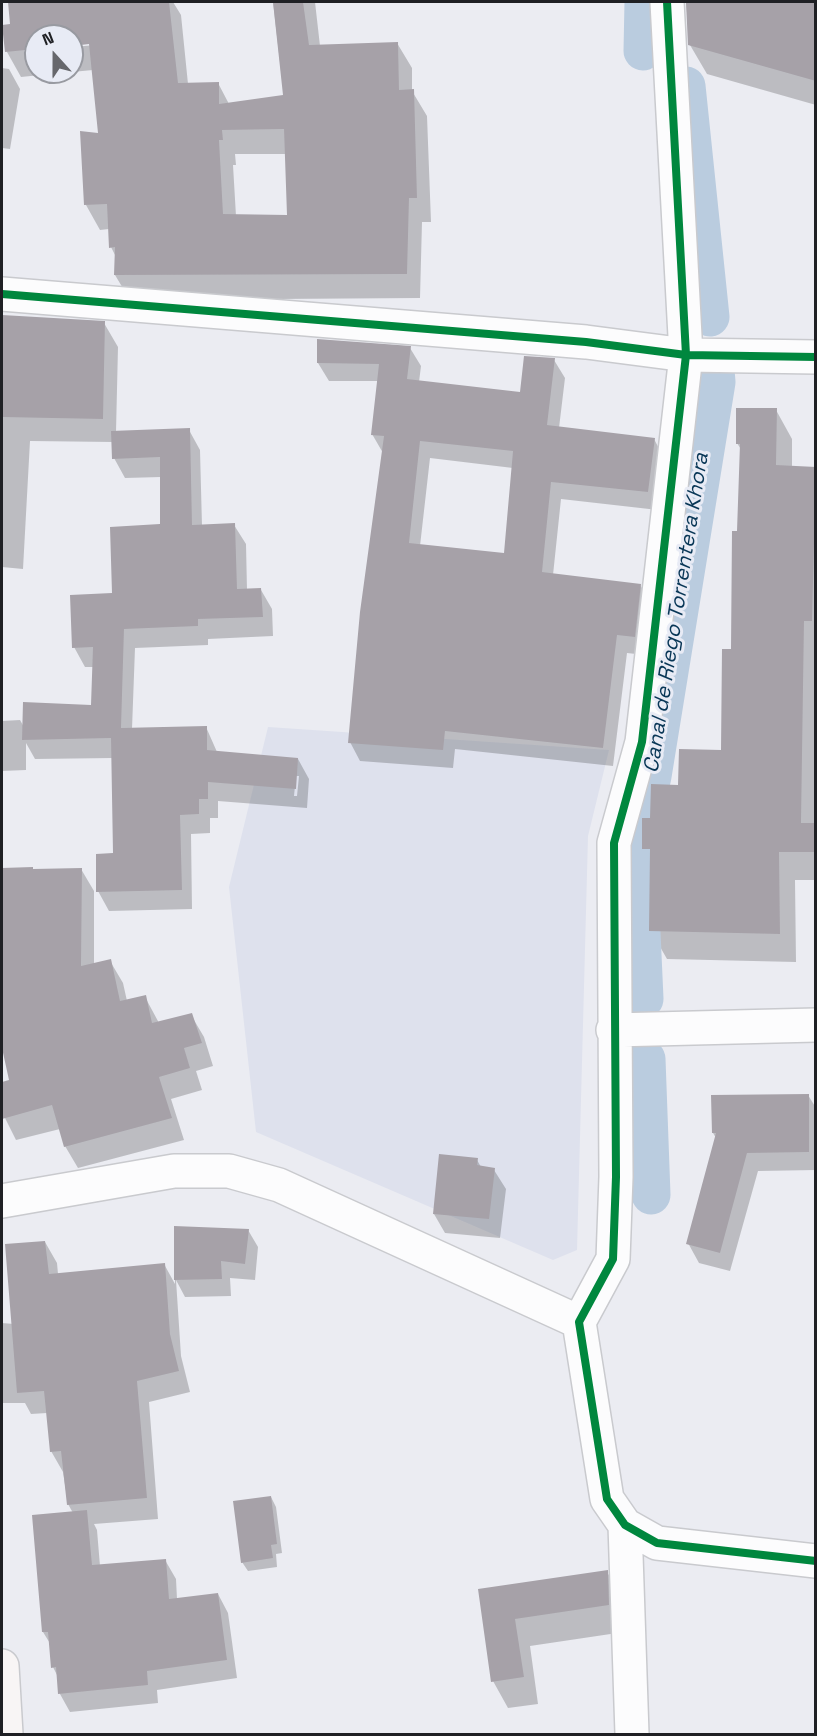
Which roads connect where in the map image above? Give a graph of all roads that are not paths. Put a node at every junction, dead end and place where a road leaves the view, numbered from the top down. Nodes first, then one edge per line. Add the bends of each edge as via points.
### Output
1 (667, 2) edge
2 (2, 294) edge
3 (686, 355) junction
4 (816, 357) edge
5 (816, 1025) edge
6 (613, 1030) junction
7 (2, 1201) edge
8 (579, 1322) junction
9 (625, 1525) junction
10 (816, 1561) edge
11 (2, 1666) edge
12 (6, 1734) edge
13 (632, 1734) edge

1 - 3 street
2 - 3 street via 586,342
3 - 4 street
3 - 6 street via 642,742 614,843
5 - 6 street
6 - 8 street via 613,1259
7 - 8 street via 174,1171 229,1171 279,1185
8 - 9 street via 607,1499
9 - 10 street via 657,1543
9 - 13 street
11 - 12 main road

